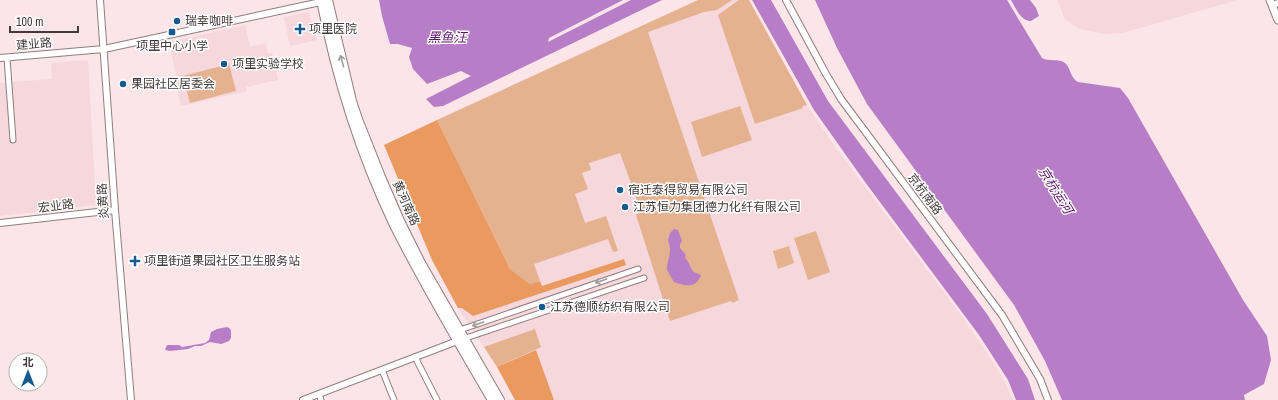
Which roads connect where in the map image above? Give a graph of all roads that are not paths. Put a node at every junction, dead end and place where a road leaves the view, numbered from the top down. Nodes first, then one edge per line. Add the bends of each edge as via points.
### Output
1 (100, 0) edge
2 (786, 0) edge
3 (324, 1) edge
4 (1275, 3) edge
5 (1278, 20) edge
6 (104, 50) junction
7 (3, 58) edge
8 (13, 140) dead end
9 (115, 210) junction
10 (0, 223) edge
11 (638, 269) dead end
12 (644, 278) dead end
13 (456, 332) junction
14 (460, 340) junction
15 (415, 357) junction
16 (382, 370) junction
17 (320, 397) edge
18 (131, 400) edge
19 (303, 400) edge
20 (394, 400) edge
21 (437, 400) edge
22 (492, 400) edge
23 (500, 400) edge
24 (1048, 400) edge

1 - 6 street, 炎黄路
2 - 24 street, 京杭南路 via 841,99 1002,315 1040,379
3 - 6 street, 建业路
3 - 13 main road, 黄河南路 via 356,113 381,177 407,236
4 - 5 main road
6 - 7 street, 建业路
6 - 9 street, 炎黄路
7 - 8 street
9 - 10 street, 宏业路
9 - 18 street, 炎黄路
11 -> 13 street
12 - 14 street
13 - 14 main road, 黄河南路
14 - 15 street
14 - 22 main road, 黄河南路
14 - 23 main road, 黄河南路
15 - 16 street
15 - 21 street
16 - 17 street
16 - 20 street
17 - 19 street

